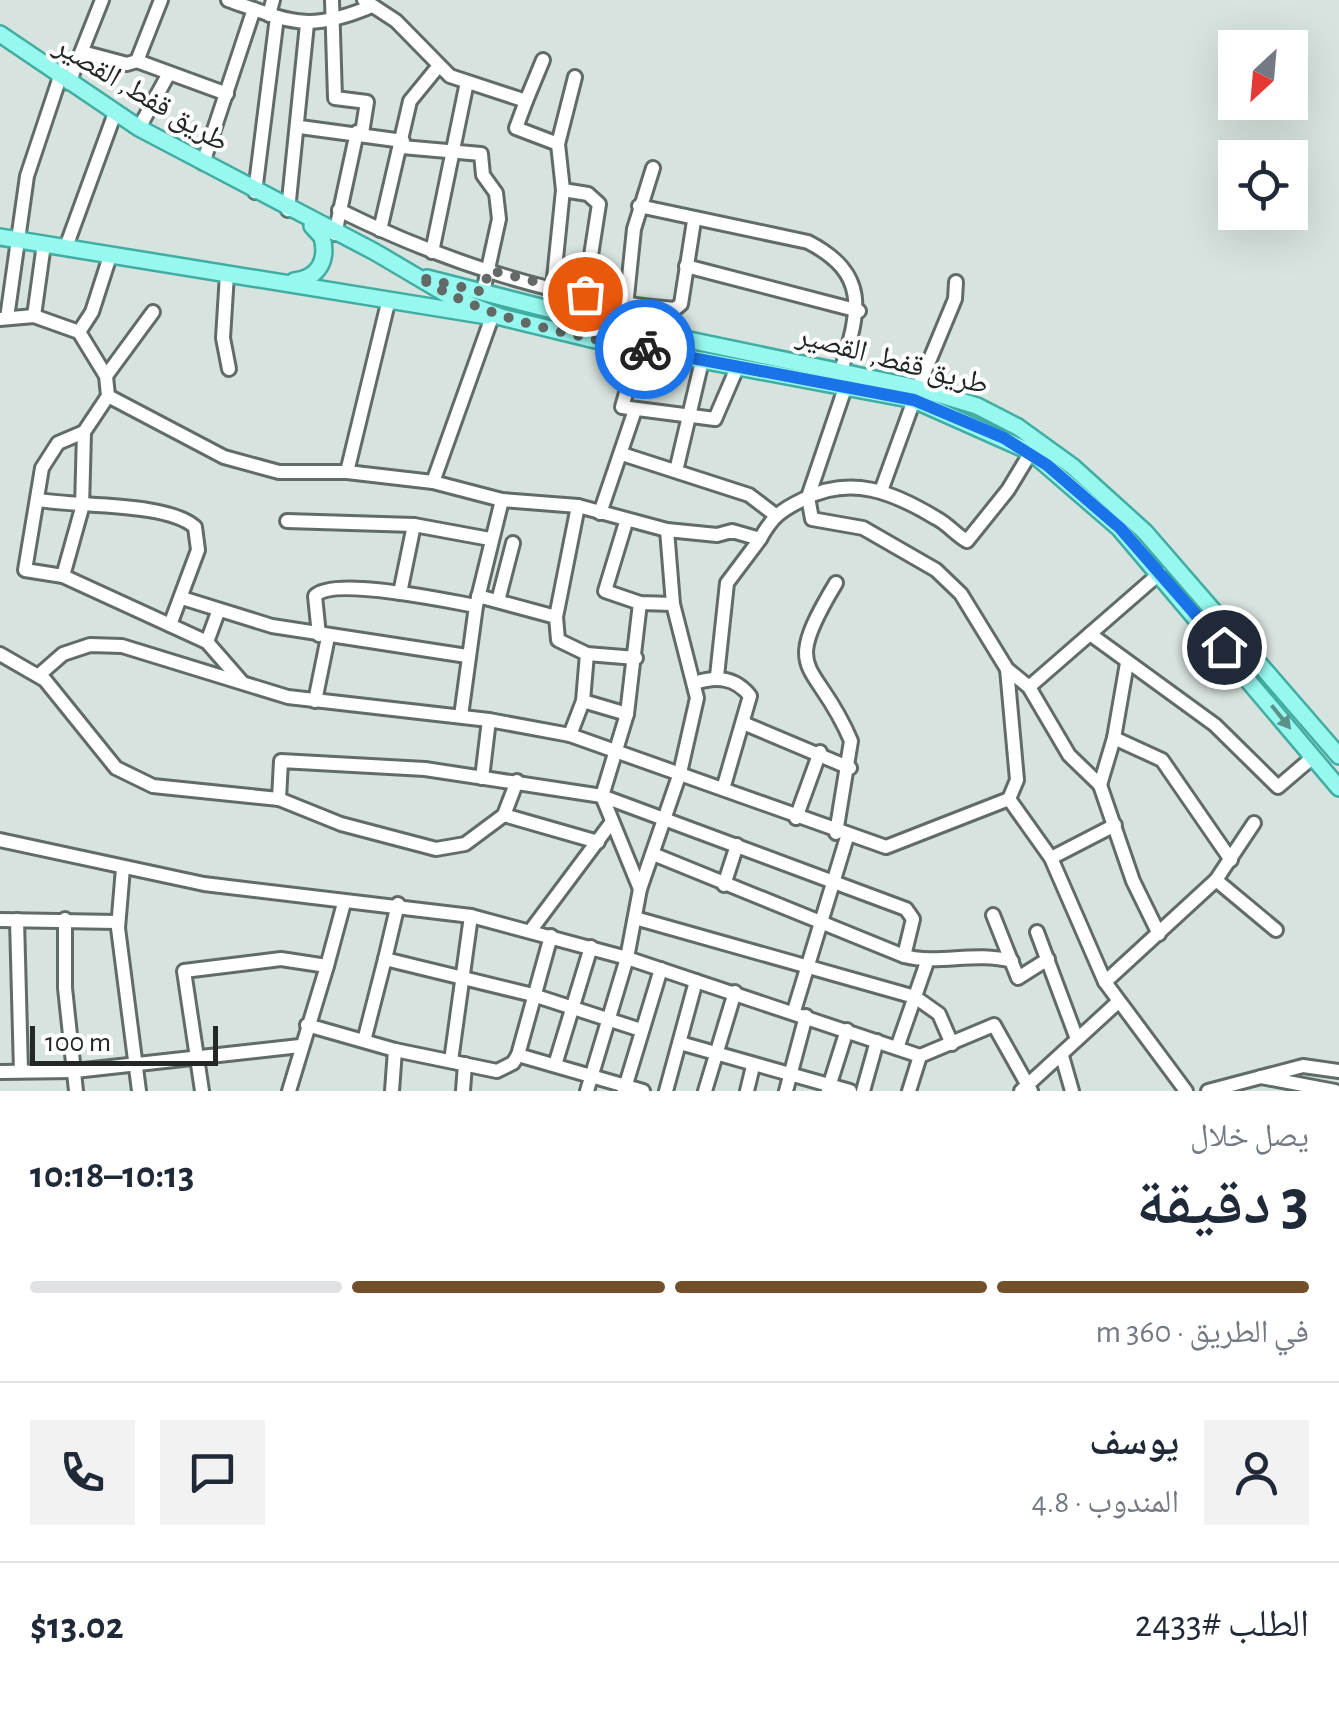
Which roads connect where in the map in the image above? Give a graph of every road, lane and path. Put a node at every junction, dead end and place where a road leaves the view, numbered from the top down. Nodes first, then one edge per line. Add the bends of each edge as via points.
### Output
1 (102, 0) edge
2 (161, 0) edge
3 (228, 0) edge
4 (273, 0) edge
5 (332, 0) edge
6 (368, 3) edge
7 (254, 9) junction
8 (273, 16) junction
9 (334, 22) junction
10 (307, 24) junction
11 (0, 34) edge
12 (82, 52) junction
13 (543, 60) dead end
14 (137, 61) junction
15 (437, 68) junction
16 (168, 76) junction
17 (575, 77) dead end
18 (65, 80) junction
19 (467, 82) junction
20 (227, 94) junction
21 (526, 101) junction
22 (115, 113) junction
23 (300, 127) junction
24 (139, 128) junction
25 (359, 132) junction
26 (402, 144) junction
27 (558, 144) junction
28 (454, 152) junction
29 (203, 163) junction
30 (654, 168) dead end
31 (563, 190) junction
32 (255, 192) junction
33 (640, 206) junction
34 (339, 210) junction
35 (293, 212) junction
36 (694, 221) junction
37 (380, 230) junction
38 (335, 234) junction
39 (8, 238) edge
40 (44, 244) junction
41 (66, 247) junction
42 (432, 252) junction
43 (110, 256) junction
44 (686, 266) junction
45 (489, 270) junction
46 (227, 274) junction
47 (418, 277) junction
48 (275, 282) junction
49 (956, 282) dead end
50 (553, 288) junction
51 (483, 292) junction
52 (585, 294) junction
53 (627, 302) junction
54 (388, 303) junction
55 (153, 312) dead end
56 (859, 312) junction
57 (34, 316) junction
58 (496, 317) junction
59 (4, 318) edge
60 (624, 326) junction
61 (79, 332) junction
62 (639, 348) junction
63 (702, 360) junction
64 (738, 368) junction
65 (229, 370) dead end
66 (841, 371) junction
67 (106, 376) junction
68 (845, 388) junction
69 (916, 394) junction
70 (108, 396) junction
71 (635, 410) junction
72 (686, 418) junction
73 (84, 432) junction
74 (1030, 452) junction
75 (622, 454) junction
76 (347, 472) junction
77 (676, 472) junction
78 (433, 482) junction
79 (881, 491) junction
80 (808, 497) junction
81 (39, 500) junction
82 (502, 500) junction
83 (578, 506) junction
84 (82, 508) junction
85 (600, 513) junction
86 (774, 514) junction
87 (288, 520) dead end
88 (626, 522) junction
89 (414, 525) junction
90 (667, 530) junction
91 (490, 539) junction
92 (760, 539) junction
93 (513, 544) dead end
94 (1160, 573) junction
95 (63, 576) junction
96 (836, 583) dead end
97 (400, 593) junction
98 (182, 598) junction
99 (498, 600) junction
100 (477, 601) junction
101 (640, 603) junction
102 (674, 604) junction
103 (1215, 609) junction
104 (218, 612) junction
105 (556, 617) junction
106 (1201, 620) junction
107 (170, 625) junction
108 (1090, 634) junction
109 (324, 636) junction
110 (208, 642) junction
111 (0, 654) edge
112 (587, 654) junction
113 (467, 656) junction
114 (636, 658) junction
115 (1128, 664) junction
116 (1007, 669) junction
117 (39, 675) junction
118 (717, 676) junction
119 (242, 683) junction
120 (695, 683) junction
121 (1029, 687) junction
122 (316, 701) junction
123 (582, 701) junction
124 (627, 714) junction
125 (461, 716) junction
126 (489, 720) junction
127 (743, 723) junction
128 (570, 735) junction
129 (1114, 738) junction
130 (614, 752) junction
131 (820, 752) junction
132 (1339, 756) edge
133 (1314, 757) junction
134 (850, 768) junction
135 (680, 772) junction
136 (482, 778) junction
137 (517, 781) junction
138 (1100, 785) junction
139 (1339, 788) edge
140 (723, 789) junction
141 (602, 796) junction
142 (279, 798) junction
143 (1009, 799) junction
144 (504, 815) junction
145 (796, 818) junction
146 (662, 819) junction
147 (612, 823) junction
148 (1254, 823) dead end
149 (1115, 825) junction
150 (842, 835) junction
151 (0, 840) edge
152 (598, 842) junction
153 (737, 846) junction
154 (653, 854) junction
155 (1051, 858) junction
156 (1231, 860) junction
157 (123, 868) junction
158 (836, 880) junction
159 (1216, 880) junction
160 (724, 885) junction
161 (640, 889) junction
162 (344, 902) junction
163 (398, 904) junction
164 (992, 915) dead end
165 (470, 916) junction
166 (635, 918) junction
167 (64, 919) junction
168 (0, 920) edge
169 (17, 920) junction
170 (118, 922) junction
171 (823, 927) junction
172 (531, 930) junction
173 (1276, 930) dead end
174 (1038, 932) dead end
175 (1159, 934) junction
176 (551, 936) junction
177 (591, 947) junction
178 (904, 956) junction
179 (627, 958) junction
180 (1048, 958) junction
181 (385, 960) junction
182 (1012, 961) junction
183 (927, 962) junction
184 (327, 966) junction
185 (808, 966) junction
186 (661, 969) junction
187 (462, 976) junction
188 (696, 981) junction
189 (1105, 982) junction
190 (735, 992) junction
191 (534, 995) junction
192 (915, 997) junction
193 (1118, 1002) junction
194 (572, 1008) junction
195 (800, 1013) junction
196 (609, 1021) junction
197 (307, 1025) junction
198 (641, 1030) junction
199 (846, 1030) junction
200 (1077, 1039) junction
201 (364, 1041) junction
202 (878, 1041) junction
203 (680, 1043) junction
204 (952, 1044) junction
205 (300, 1046) junction
206 (896, 1048) junction
207 (395, 1050) junction
208 (518, 1055) junction
209 (717, 1056) junction
210 (920, 1056) junction
211 (1062, 1056) junction
212 (194, 1058) junction
213 (458, 1062) junction
214 (135, 1065) junction
215 (555, 1065) junction
216 (754, 1066) junction
217 (75, 1071) junction
218 (1339, 1071) edge
219 (0, 1072) edge
220 (21, 1072) junction
221 (592, 1075) junction
222 (791, 1075) junction
223 (1261, 1077) junction
224 (625, 1088) edge
225 (828, 1088) edge
226 (1027, 1089) edge
227 (76, 1091) edge
228 (139, 1091) edge
229 (202, 1091) edge
230 (289, 1091) edge
231 (392, 1091) edge
232 (463, 1091) edge
233 (588, 1091) edge
234 (643, 1091) edge
235 (666, 1091) edge
236 (704, 1091) edge
237 (747, 1091) edge
238 (786, 1091) edge
239 (850, 1091) edge
240 (863, 1091) edge
241 (908, 1091) edge
242 (1072, 1091) edge
243 (1186, 1091) edge
244 (1208, 1091) edge
245 (1335, 1091) edge

1 - 12 street
2 - 14 street
3 - 7 street
4 - 8 street
5 - 9 street
6 - 9 street
6 - 15 street via 396,21
7 - 8 street
7 - 20 street
8 - 10 street
8 - 32 street
9 - 10 street
9 - 25 street via 334,98 367,102
10 - 23 street
11 - 18 main road, طريق قفط, القصير
12 - 14 street
12 - 18 street
13 - 21 street
14 - 16 street
15 - 19 street
15 - 26 street via 410,101
16 - 20 street
16 - 24 street
17 - 27 street
18 - 22 main road, طريق قفط, القصير
18 - 39 street
19 - 21 street
19 - 28 street
20 - 29 street
21 - 27 street via 516,128
22 - 24 main road, طريق قفط, القصير
22 - 41 street
23 - 25 street
23 - 35 street
24 - 29 main road, طريق قفط, القصير
25 - 26 street
25 - 34 street
26 - 28 street
26 - 37 street
27 - 31 street
28 - 42 street
28 - 45 street via 482,154 483,176 496,193 499,220
29 - 32 main road, طريق قفط, القصير
30 - 33 street
31 - 50 street
31 - 52 street via 588,194 598,204
32 - 35 main road, طريق قفط, القصير
33 - 36 street
33 - 53 street
34 - 37 street
34 - 38 street
35 - 38 main road, طريق قفط, القصير
35 - 48 main road via 322,236 322,264 301,280
36 - 44 street
36 - 56 street via 808,242 828,252 850,280
37 - 42 street
38 - 47 main road, طريق قفط, القصير
39 - 40 main road, طريق قفط, القصير
39 - 59 street
40 - 41 main road, طريق قفط, القصير
40 - 57 street
41 - 43 main road, طريق قفط, القصير
42 - 45 street
43 - 46 main road, طريق قفط, القصير
43 - 61 street
44 - 53 street via 678,308
44 - 56 street
45 - 50 street
45 - 51 street
46 - 48 main road, طريق قفط, القصير
46 - 65 street via 223,338
47 - 51 main road, طريق قفط, القصير
47 - 58 main road, طريق قفط, القصير
48 - 54 main road, طريق قفط, القصير
49 - 69 street
50 - 52 street
51 - 60 main road, طريق قفط, القصير
52 - 53 street
53 - 60 street
54 - 58 main road, طريق قفط, القصير
54 - 76 street
55 - 67 street
56 - 66 street
57 - 59 street
57 - 61 street
58 - 62 main road, طريق قفط, القصير
58 - 78 street
60 - 66 main road, طريق قفط, القصير
61 - 67 street
62 - 63 main road, طريق قفط, القصير
62 - 71 street via 622,407
63 - 64 main road, طريق قفط, القصير
63 - 72 street
64 - 68 main road, طريق قفط, القصير
64 - 72 street via 715,419
66 - 69 main road, طريق قفط, القصير
67 - 70 street
68 - 69 main road, طريق قفط, القصير
68 - 80 street
69 - 74 main road, طريق قفط, القصير
69 - 79 street
69 - 103 main road, طريق قفط, القصير via 976,406 1039,441 1132,520
70 - 73 street
70 - 76 street via 224,458 279,472
71 - 72 street
71 - 75 street
72 - 77 street
73 - 81 street via 52,450 42,468
73 - 84 street
74 - 79 street via 968,541
74 - 94 main road, طريق قفط, القصير via 1120,528
75 - 77 street
75 - 85 street
76 - 78 street
77 - 86 street via 748,494
78 - 82 street
79 - 80 street via 840,485
80 - 86 street
80 - 116 street via 813,520 863,528 950,581
81 - 84 street
81 - 95 street via 24,570
82 - 83 street
82 - 91 street
83 - 85 street
83 - 105 street
84 - 95 street
84 - 98 street via 188,521 199,540
85 - 88 street
86 - 92 street
87 - 89 street
88 - 90 street
88 - 101 street via 605,590
89 - 91 street
89 - 97 street
90 - 92 street via 732,531
90 - 102 street
91 - 100 street
92 - 118 street via 727,583
93 - 99 street
94 - 106 main road, طريق قفط, القصير
94 - 108 street
95 - 107 street
96 - 134 street via 804,658 847,731
97 - 100 street
97 - 109 street via 319,591
98 - 104 street
98 - 107 street
99 - 100 street
99 - 105 street
100 - 113 street
101 - 102 street
101 - 114 street
102 - 120 street
103 - 106 main road
103 - 132 main road, طريق قفط, القصير
104 - 109 street
104 - 110 street
105 - 112 street via 558,640
106 -> 133 main road, طريق قفط, القصير
107 - 110 street
108 - 115 street
108 - 121 street
109 - 113 street
109 - 122 street
110 - 119 street
111 - 117 street
112 - 114 street
112 - 123 street
113 - 125 street
114 - 124 street
115 - 129 street
115 - 133 street via 1216,725 1278,787
116 - 121 street
116 - 143 street via 1017,780
117 - 119 street via 90,644 149,653
117 - 142 street via 101,754 132,778 153,786
118 - 120 street
118 - 127 street via 748,692
119 - 122 street
120 - 135 street
121 - 138 street via 1069,755
122 - 125 street
123 - 124 street
123 - 128 street
124 - 130 street
125 - 126 street
126 - 128 street
126 - 136 street
127 - 131 street
127 - 140 street
128 - 130 street
129 - 138 street
129 - 156 street via 1162,760
130 - 135 street
130 - 141 street
131 - 134 street
131 - 145 street
133 - 139 main road, طريق قفط, القصير
134 - 150 street
135 - 140 street
135 - 146 street
136 - 137 street
136 - 142 street via 282,761
137 - 141 street
137 - 144 street
138 - 149 street
140 - 145 street
141 - 146 street
141 - 147 street
142 - 144 street via 341,824 436,849 465,844
143 - 150 street via 891,847
143 - 155 street
144 - 152 street
145 - 150 street
146 - 153 street
146 - 154 street
147 - 152 street
147 - 161 street
148 - 156 street
149 - 155 street
149 - 175 street
150 - 158 street
151 - 157 street
152 - 172 street
153 - 158 street
153 - 160 street
154 - 160 street
154 - 161 street
155 - 189 street
156 - 159 street
157 - 162 street
157 - 170 street
158 - 171 street
158 - 178 street via 911,913
159 - 173 street
159 - 175 street
160 - 171 street
161 - 166 street
162 - 163 street
162 - 184 street
163 - 165 street
163 - 181 street
164 - 182 street
165 - 172 street
165 - 187 street
166 - 179 street
166 - 185 street
167 - 169 street
167 - 170 street
167 - 217 street
168 - 169 street
169 - 220 street
170 - 214 street
171 - 178 street
171 - 185 street
172 - 176 street
174 - 180 street
175 - 189 street
176 - 177 street
176 - 191 street
177 - 179 street
177 - 194 street
178 - 183 street
179 - 186 street
179 - 196 street
180 - 182 street via 1018,978
180 - 200 street
181 - 187 street
181 - 201 street
182 - 183 street via 987,954
183 - 192 street
184 - 197 street
184 - 212 street via 281,959 184,971
185 - 192 street
185 - 195 street
186 - 188 street
186 - 198 street
187 - 191 street
187 - 213 street
188 - 190 street
188 - 203 street
189 - 193 street
190 - 195 street
190 - 209 street
191 - 194 street
191 - 208 street
192 - 204 street via 939,1014
192 - 206 street
193 - 200 street
193 - 243 street
194 - 196 street
194 - 215 street
195 - 199 street
195 - 222 street
196 - 198 street
196 - 221 street
197 - 201 street
197 - 205 street
198 - 224 street
199 - 202 street
199 - 225 street
200 - 211 street
201 - 207 street
202 - 206 street
202 - 240 street
203 - 209 street
203 - 235 street
204 - 210 street
204 - 226 street via 994,1025
205 - 212 street
205 - 230 street
206 - 210 street
207 - 213 street
207 - 231 street
208 - 213 street via 496,1071
208 - 215 street
209 - 216 street
209 - 236 street
210 - 241 street
211 - 226 street
211 - 242 street
212 - 214 street
212 - 229 street
213 - 232 street
214 - 217 street
214 - 228 street
215 - 221 street
216 - 222 street
216 - 237 street
217 - 220 street
217 - 227 street
218 - 223 street via 1302,1066
219 - 220 street
221 - 224 street
221 - 233 street
222 - 225 street
222 - 238 street
223 - 244 street
223 - 245 street
224 - 234 street
225 - 239 street

